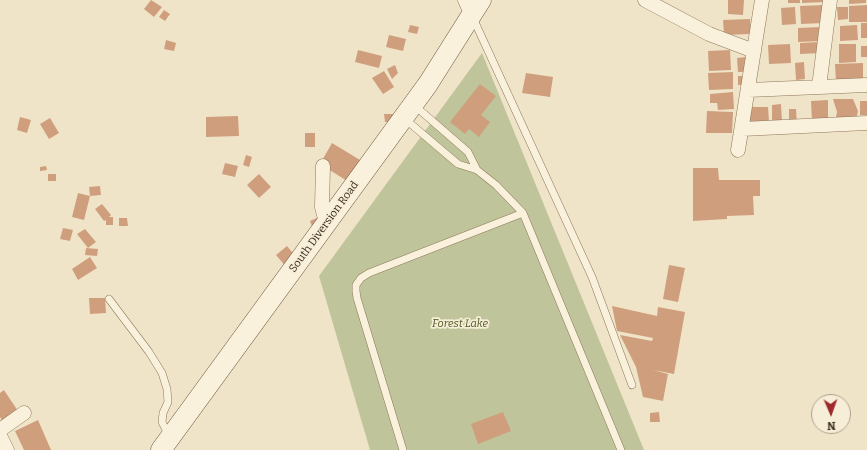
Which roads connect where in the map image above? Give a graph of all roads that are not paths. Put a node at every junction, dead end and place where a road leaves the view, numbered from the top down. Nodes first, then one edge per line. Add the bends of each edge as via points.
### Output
1 (645, 0) edge
2 (762, 0) edge
3 (830, 0) edge
4 (473, 5) edge
5 (754, 51) junction
6 (867, 84) edge
7 (819, 87) junction
8 (748, 90) junction
9 (408, 111) junction
10 (867, 123) edge
11 (742, 129) junction
12 (738, 150) dead end
13 (323, 166) dead end
14 (478, 170) junction
15 (523, 213) junction
16 (333, 215) junction
17 (109, 299) dead end
18 (632, 385) dead end
19 (24, 413) dead end
20 (0, 430) edge
21 (176, 430) junction
22 (0, 436) edge
23 (7, 450) edge
24 (161, 450) edge
25 (403, 450) edge
26 (621, 450) edge

1 - 5 street via 709,34
2 - 5 street
3 - 7 street
4 - 9 main road, South Diversion Road via 428,84
4 - 18 lane via 592,277
5 - 8 street
6 - 7 street
7 - 8 street
8 - 11 street
9 - 14 lane via 468,152
9 - 14 lane via 458,164
9 - 16 main road, South Diversion Road
10 - 11 street
11 - 12 street
13 - 16 street via 322,207 324,215
14 - 15 lane
15 - 25 lane via 369,273 360,278 356,285
15 - 26 lane
16 - 21 main road, South Diversion Road
17 - 21 lane via 162,373 168,402 162,422 166,430
19 - 20 street
21 - 24 main road, South Diversion Road
22 - 23 street

